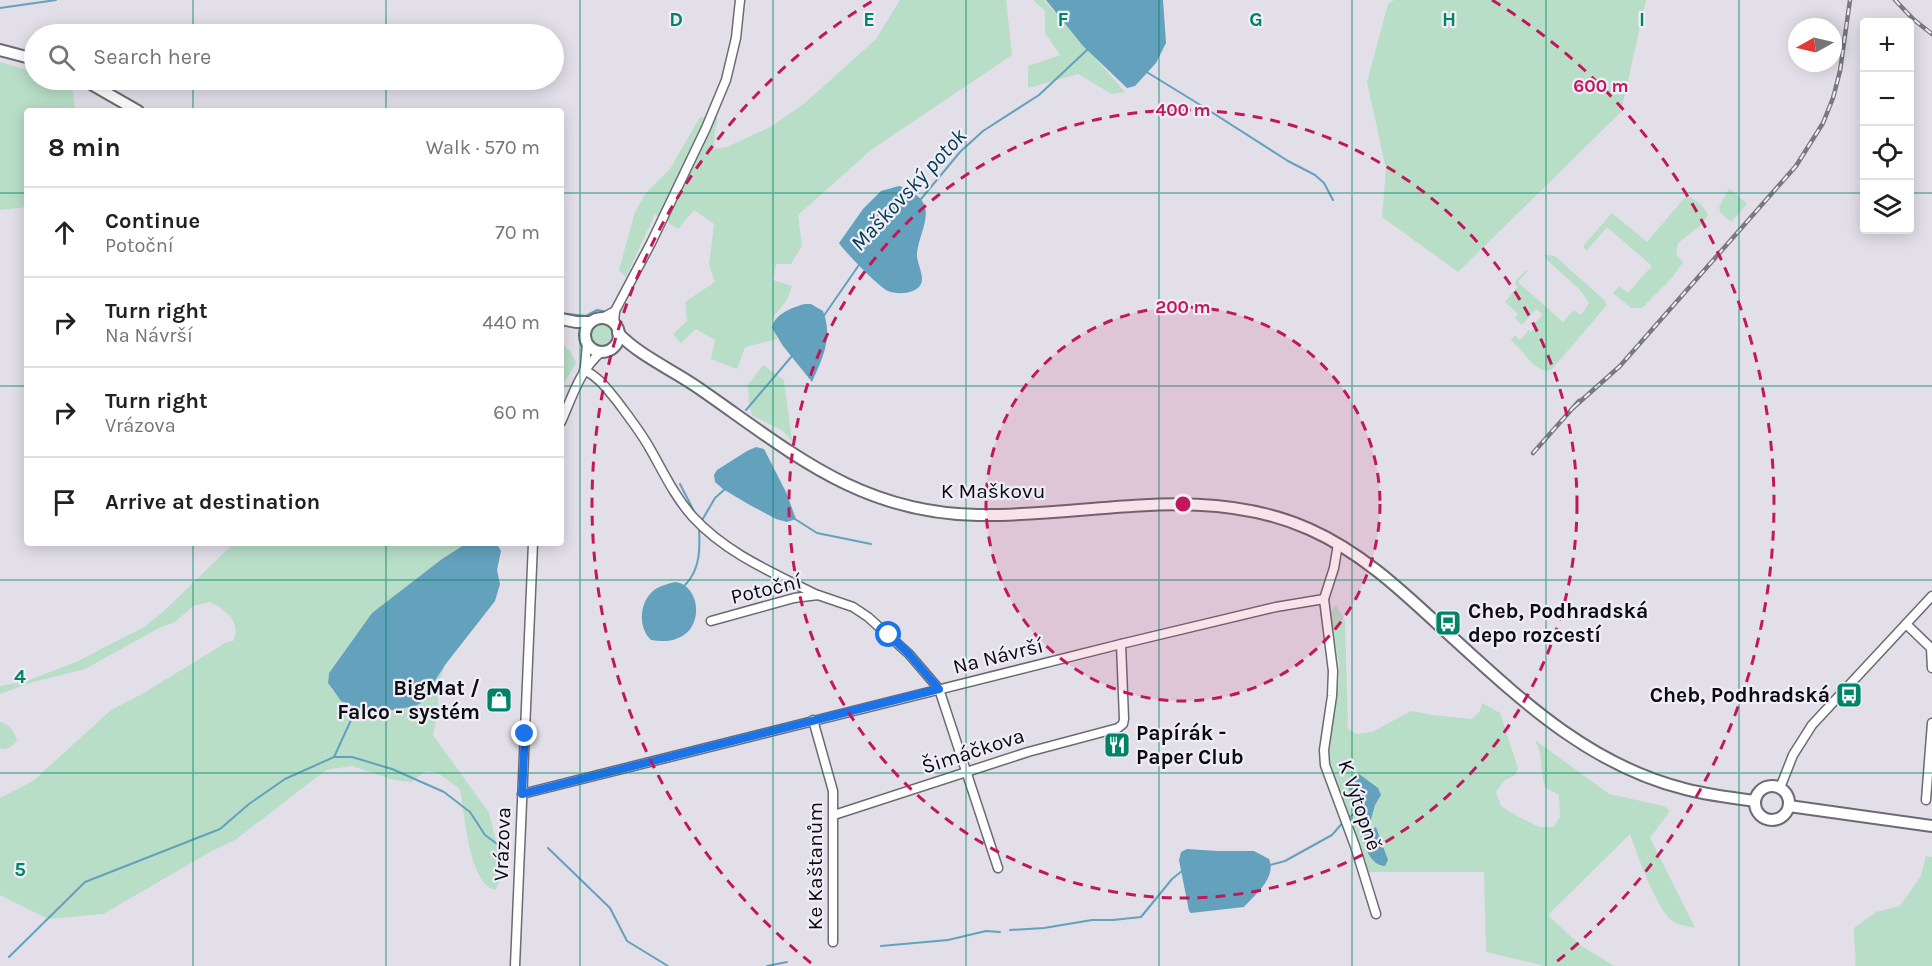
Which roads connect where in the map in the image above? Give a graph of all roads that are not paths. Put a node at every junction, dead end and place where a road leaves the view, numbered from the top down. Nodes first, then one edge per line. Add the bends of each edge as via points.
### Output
1 (740, 0) edge
2 (0, 50) edge
3 (24, 56) edge
4 (101, 90) edge
5 (133, 108) edge
6 (615, 311) junction
7 (602, 318) junction
8 (564, 321) edge
9 (591, 322) junction
10 (564, 323) edge
11 (616, 328) junction
12 (586, 340) junction
13 (607, 350) junction
14 (647, 356) junction
15 (584, 370) junction
16 (564, 415) edge
17 (1338, 544) junction
18 (533, 546) edge
19 (818, 596) junction
20 (1932, 596) edge
21 (1324, 598) junction
22 (711, 621) dead end
23 (1906, 624) junction
24 (1121, 644) junction
25 (1932, 668) edge
26 (939, 689) junction
27 (813, 720) junction
28 (1932, 723) edge
29 (1931, 741) edge
30 (966, 772) junction
31 (1780, 788) junction
32 (522, 794) junction
33 (1926, 800) dead end
34 (1755, 801) junction
35 (1789, 806) junction
36 (834, 815) junction
37 (1932, 826) edge
38 (998, 868) dead end
39 (1376, 914) dead end
40 (833, 942) dead end
41 (515, 966) edge

1 - 6 street via 726,80
2 - 3 main road
4 - 5 main road
6 - 7 street
6 - 11 street
7 - 9 main road
7 - 11 main road
8 - 9 main road
9 - 12 main road
10 - 12 main road
11 - 13 main road via 617,341
11 - 14 main road, K Maškovu via 629,344
12 - 13 main road via 596,351
12 - 15 street
13 - 14 main road via 621,349
13 - 15 street via 592,359
14 - 17 main road, K Maškovu via 820,471 900,505 980,515 1162,504 1215,505 1279,517
15 - 16 street
15 - 19 street via 606,387 630,419 675,495 694,518 737,554
17 - 21 street
17 - 34 main road, K Maškovu via 1383,575 1545,718 1581,744 1666,784
18 - 32 street, Vrázova
19 - 22 street, Potoční via 794,598
19 - 26 street, Potoční via 853,607 868,617 909,654
20 - 23 street
21 - 24 street, Na Návrší
21 - 39 street, K Výtopně via 1333,670 1325,765
23 - 25 street via 1931,648
23 - 31 street via 1810,727
24 - 26 street, Na Návrší
24 - 30 street, Šimáčkova via 1123,723 1118,728
26 - 27 street, Na Návrší
26 - 30 street
27 - 32 street, Na Návrší
27 - 36 street, Ke Kaštanům via 833,791
28 - 29 street
29 - 33 street
30 - 36 street, Šimáčkova
30 - 38 street
31 - 34 main road via 1763,789
31 - 35 main road via 1788,795
32 - 41 street, Vrázova
34 - 35 main road via 1759,815 1768,820 1782,818
35 - 37 main road
36 - 40 street, Ke Kaštanům

